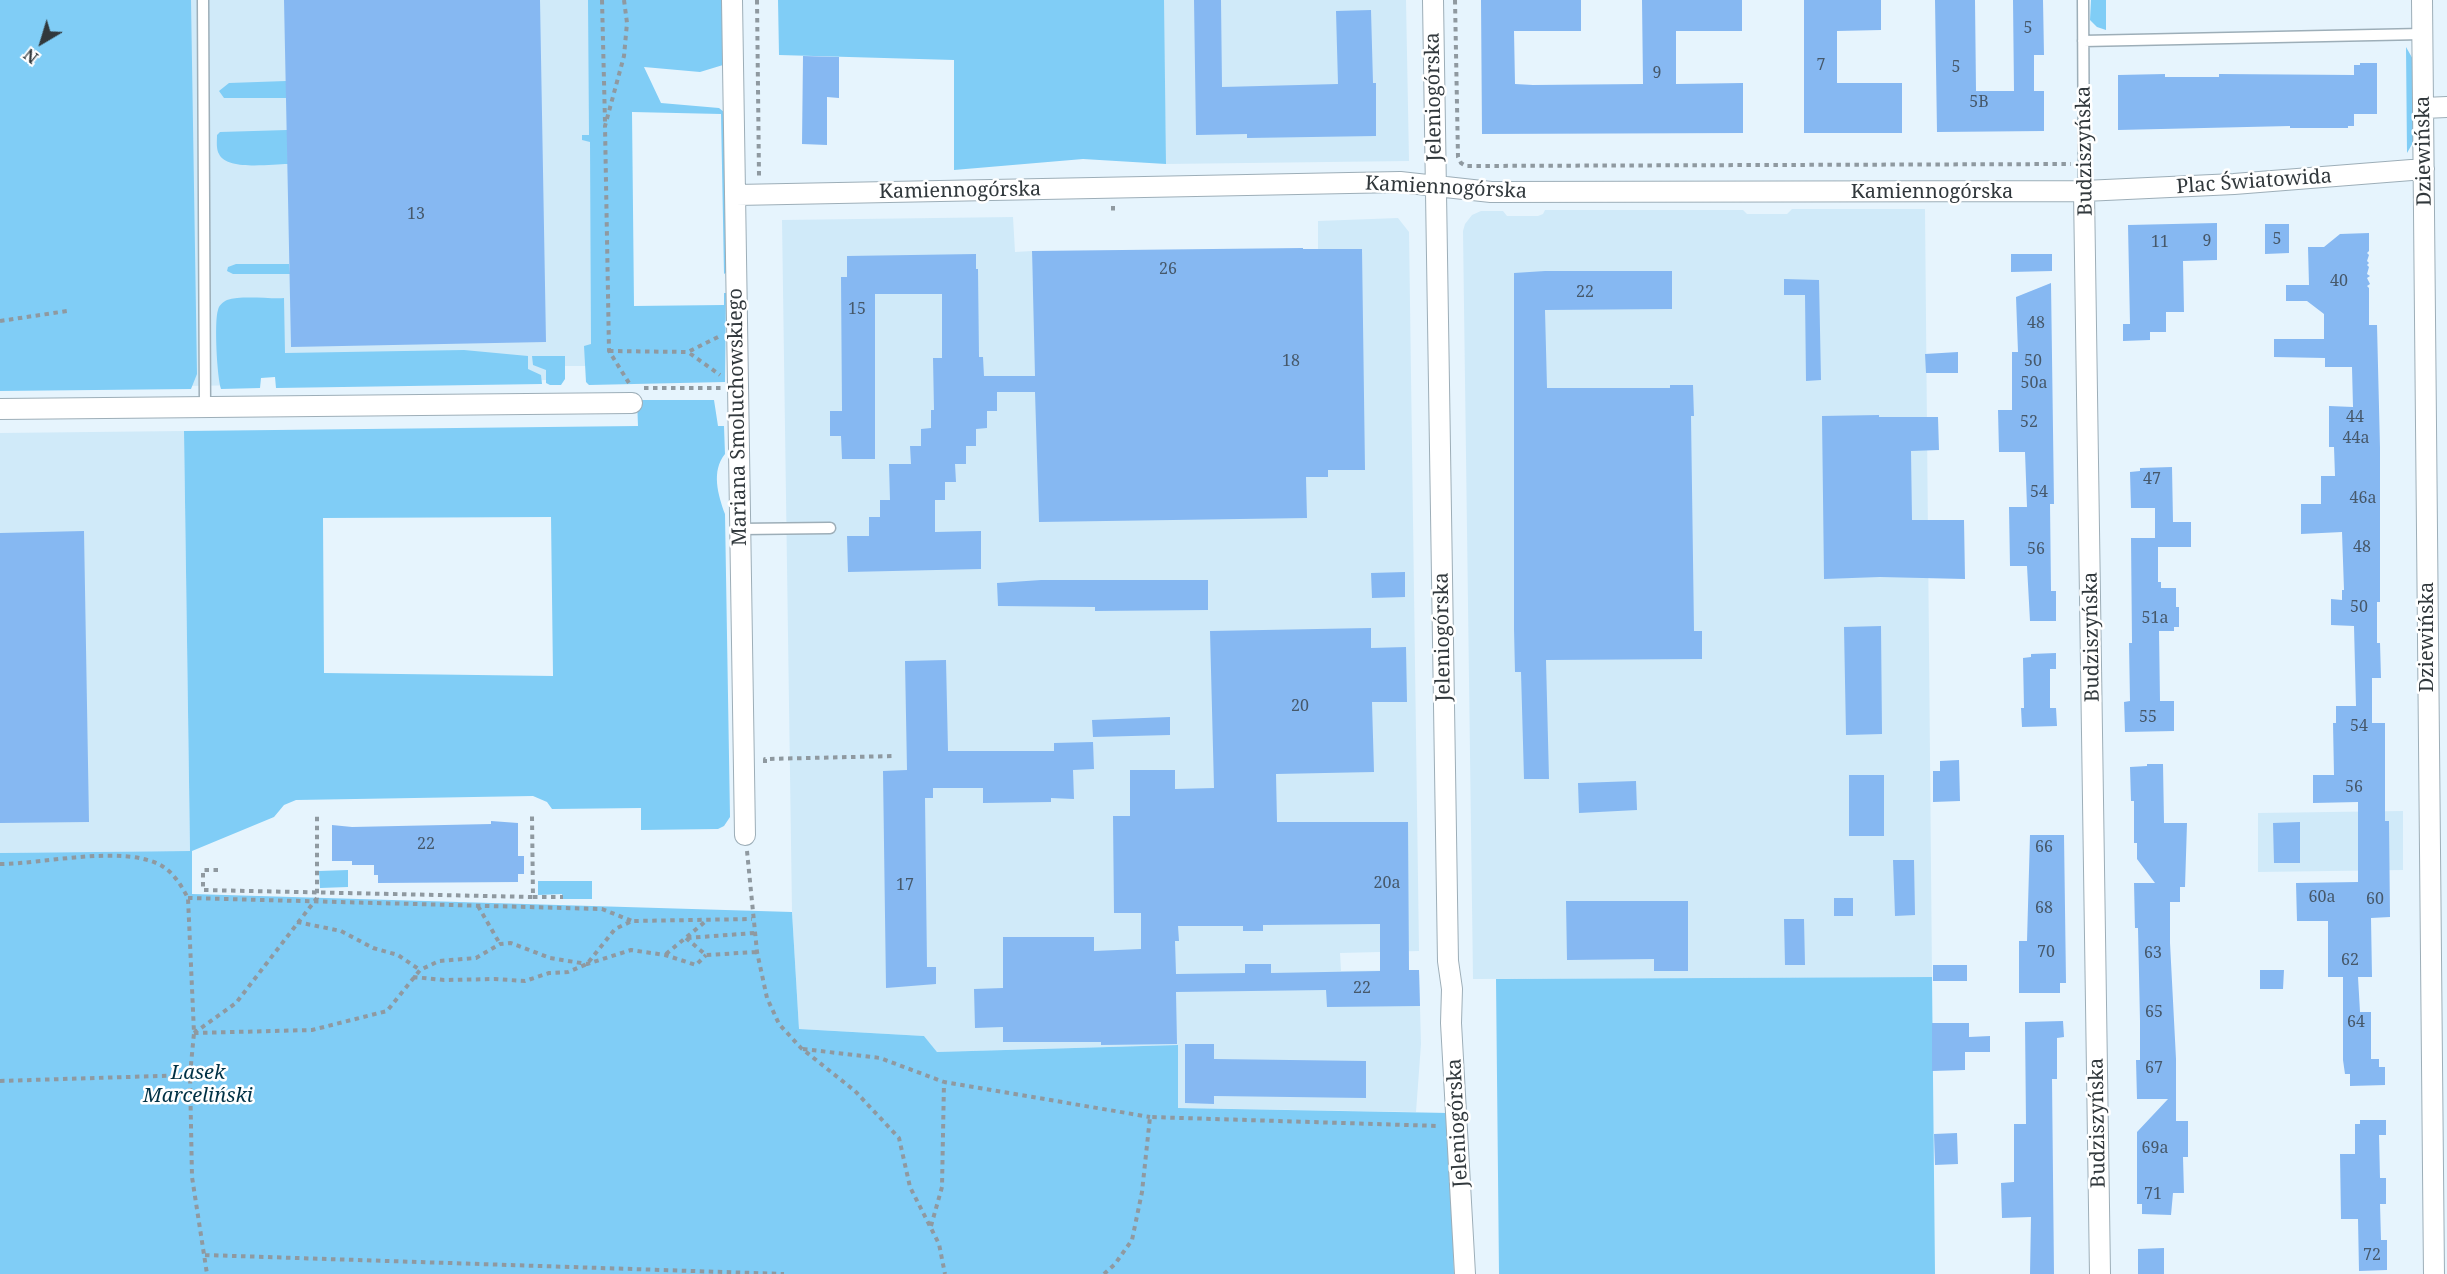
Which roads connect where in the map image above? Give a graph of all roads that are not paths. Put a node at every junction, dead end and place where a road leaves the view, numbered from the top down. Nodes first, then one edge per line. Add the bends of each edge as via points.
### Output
1 (203, 0) edge
2 (732, 0) edge
3 (1433, 0) edge
4 (2082, 0) edge
5 (2422, 0) edge
6 (2422, 34) junction
7 (2083, 40) junction
8 (2447, 107) edge
9 (2424, 108) junction
10 (2424, 169) junction
11 (1436, 186) junction
12 (2084, 191) junction
13 (736, 195) junction
14 (632, 403) road end
15 (205, 406) junction
16 (0, 409) edge
17 (830, 528) dead end
18 (740, 529) junction
19 (745, 835) road end
20 (1465, 1274) edge
21 (2100, 1274) edge
22 (2433, 1274) edge

1 - 15 lane
2 - 13 street, Mariana Smoluchowskiego
3 - 11 street, Jeleniogórska
4 - 7 lane, Budziszyńska
5 - 6 street, Dziewińska
6 - 7 lane
6 - 9 street, Dziewińska
7 - 12 lane, Budziszyńska
8 - 9 street
9 - 10 street, Dziewińska
10 - 12 street, Plac Światowida
10 - 22 street, Dziewińska
11 - 12 street, Kamiennogórska via 1512,192
11 - 13 street, Kamiennogórska via 1400,182
11 - 20 street, Jeleniogórska via 1448,961
12 - 21 street, Budziszyńska
13 - 18 street, Mariana Smoluchowskiego
14 - 15 street
15 - 16 street
17 - 18 lane
18 - 19 street, Mariana Smoluchowskiego

